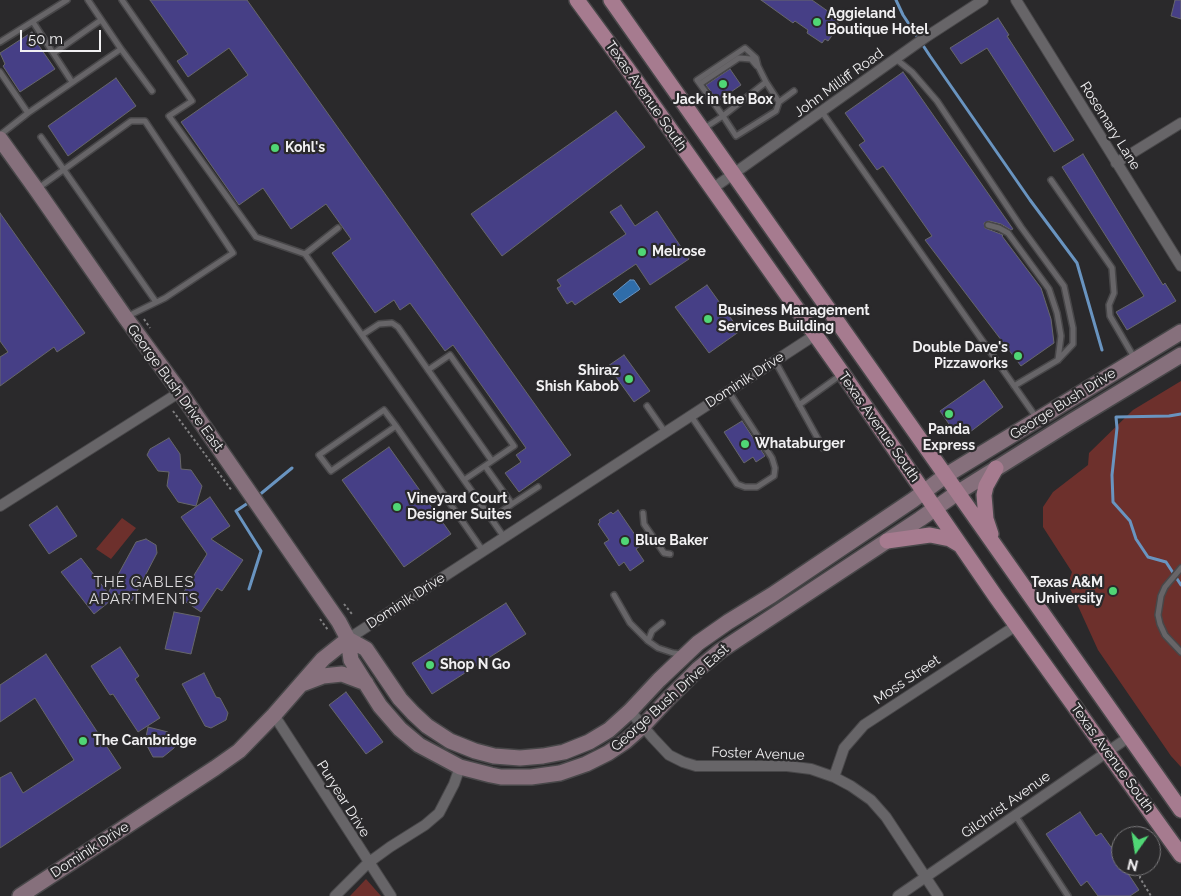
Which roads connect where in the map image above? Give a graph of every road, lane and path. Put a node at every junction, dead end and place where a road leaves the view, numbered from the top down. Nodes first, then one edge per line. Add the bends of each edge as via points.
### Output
1 (67, 0) edge
2 (88, 0) edge
3 (122, 0) edge
4 (577, 0) edge
5 (612, 0) edge
6 (983, 0) edge
7 (1016, 0) edge
8 (101, 20) junction
9 (33, 22) junction
10 (0, 42) edge
11 (122, 49) junction
12 (54, 53) junction
13 (899, 57) junction
14 (758, 66) junction
15 (0, 72) edge
16 (72, 82) junction
17 (766, 82) junction
18 (700, 84) junction
19 (152, 91) dead end
20 (794, 91) dead end
21 (779, 102) junction
22 (822, 112) junction
23 (28, 113) junction
24 (722, 116) junction
25 (1181, 123) edge
26 (703, 129) junction
27 (0, 135) edge
28 (41, 136) dead end
29 (0, 139) edge
30 (1116, 163) junction
31 (64, 169) junction
32 (734, 174) junction
33 (1051, 180) dead end
34 (36, 189) junction
35 (712, 189) junction
36 (988, 225) dead end
37 (338, 228) dead end
38 (305, 254) junction
39 (1181, 266) edge
40 (156, 302) junction
41 (125, 318) junction
42 (1181, 332) edge
43 (815, 335) junction
44 (362, 336) junction
45 (1181, 342) edge
46 (1181, 355) edge
47 (1058, 360) junction
48 (1135, 360) junction
49 (775, 361) junction
50 (428, 370) junction
51 (843, 374) junction
52 (1140, 379) junction
53 (1014, 386) junction
54 (729, 391) junction
55 (180, 392) junction
56 (799, 405) junction
57 (646, 406) dead end
58 (173, 411) dead end
59 (691, 416) junction
60 (1037, 420) junction
61 (396, 426) junction
62 (665, 432) junction
63 (823, 448) dead end
64 (492, 461) junction
65 (484, 466) junction
66 (996, 468) junction
67 (945, 476) junction
68 (464, 480) junction
69 (538, 487) dead end
70 (240, 490) junction
71 (924, 492) junction
72 (957, 492) junction
73 (512, 504) junction
74 (0, 506) edge
75 (935, 508) junction
76 (643, 513) dead end
77 (491, 519) junction
78 (504, 537) junction
79 (887, 542) junction
80 (994, 543) junction
81 (961, 546) junction
82 (483, 551) junction
83 (670, 554) dead end
84 (1181, 568) edge
85 (614, 595) dead end
86 (662, 623) dead end
87 (1016, 624) junction
88 (348, 639) junction
89 (648, 641) junction
90 (1181, 652) edge
91 (686, 654) junction
92 (366, 683) junction
93 (301, 685) junction
94 (630, 711) junction
95 (274, 715) junction
96 (643, 726) junction
97 (1129, 737) junction
98 (1107, 751) junction
99 (460, 767) junction
100 (834, 777) junction
101 (1181, 810) edge
102 (1015, 816) junction
103 (1181, 855) edge
104 (368, 863) junction
105 (1140, 876) edge
106 (926, 877) junction
107 (20, 896) edge
108 (335, 896) edge
109 (391, 896) edge
110 (898, 896) edge
111 (938, 896) edge
112 (1068, 896) edge
113 (1151, 896) edge

1 - 9 lane
2 - 8 lane
3 - 38 lane via 192,100 169,116 256,237
4 - 35 main road, Texas Avenue South
5 - 26 main road, Texas Avenue South
6 - 13 street, John Milliff Road
7 - 30 street, Rosemary Lane
8 - 11 lane
8 - 12 lane
9 - 10 lane
9 - 12 lane
11 - 16 lane
11 - 19 lane
12 - 16 lane
13 - 22 street, John Milliff Road
13 - 47 lane via 937,101 1064,286 1074,344
14 - 17 lane
14 - 18 lane via 751,60 739,58
14 - 18 lane via 756,58 744,48 697,80
15 - 23 lane
16 - 23 lane
17 - 21 lane
17 - 24 lane
18 - 24 lane
20 - 21 lane
21 - 24 lane via 776,111 736,136
22 - 32 street, John Milliff Road
22 - 53 lane
23 - 27 lane
24 - 26 lane
25 - 30 street
26 - 32 main road, Texas Avenue South
28 - 31 lane
29 - 34 street, George Bush Drive East
30 - 39 street, Rosemary Lane
31 - 34 lane
31 - 40 lane
31 - 40 lane via 131,121 145,121 233,253
32 - 35 street, John Milliff Road
32 - 67 main road, Texas Avenue South
33 - 48 lane via 1112,268 1114,293 1109,305 1110,316
34 - 41 street, George Bush Drive East
35 - 43 main road, Texas Avenue South
36 - 47 lane via 1008,233 1049,289 1061,336
37 - 38 lane
38 - 44 lane
40 - 41 lane
41 - 55 street, George Bush Drive East
42 - 48 street, George Bush Drive
43 - 49 street, Dominik Drive
43 - 51 main road, Texas Avenue South
44 - 50 lane via 379,324 398,327
44 - 68 lane
45 - 52 street via 1151,361
46 - 52 street, George Bush Drive
47 - 53 lane
48 - 60 street, George Bush Drive
49 - 54 street, Dominik Drive
49 - 56 lane
50 - 64 lane
50 - 64 lane via 450,355 514,446
51 - 56 lane
51 - 71 main road, Texas Avenue South
52 - 66 street, George Bush Drive
53 - 60 lane
54 - 59 street, Dominik Drive
54 - 59 lane via 772,458 774,476 757,487 737,484
55 - 70 street, George Bush Drive East
55 - 74 street
56 - 63 lane
57 - 62 lane
58 - 70 path
59 - 62 street, Dominik Drive
60 - 67 street, George Bush Drive
61 - 61 lane via 384,410 319,455 331,471
61 - 82 lane
62 - 78 street, Dominik Drive
64 - 65 lane
65 - 68 lane
65 - 73 lane
66 - 72 street, George Bush Drive
66 - 80 main road via 984,495 986,519
67 - 71 street, George Bush Drive East
67 - 72 main road, Texas Avenue South
68 - 77 lane
69 - 73 lane
70 - 88 street, George Bush Drive East via 266,516
71 - 75 main road, Texas Avenue South
71 - 91 street, George Bush Drive East via 728,622
72 - 75 street, George Bush Drive East
72 - 80 main road, Texas Avenue South
73 - 77 lane
75 - 79 street, George Bush Drive East
75 - 81 main road, Texas Avenue South
76 - 83 lane via 644,524 664,552
77 - 78 lane
78 - 82 street, Dominik Drive
79 - 81 main road via 930,535
79 - 96 street, George Bush Drive East via 720,651
80 - 97 main road, Texas Avenue South
81 - 87 main road, Texas Avenue South
82 - 88 street, Dominik Drive
84 - 90 lane via 1166,586 1158,611 1165,635
85 - 89 lane via 630,623
86 - 89 lane via 652,631
87 - 98 main road, Texas Avenue South
87 - 100 street, Moss Street via 864,725 844,748
88 - 92 street, George Bush Drive East via 351,660
88 - 93 street, Dominik Drive via 323,659
88 - 94 street, George Bush Drive East via 366,649 400,699 427,726 450,741 494,756 520,758 564,752 589,742
89 - 91 lane via 658,648
91 - 94 street, George Bush Drive East
92 - 93 street via 342,674 323,676
92 - 99 street, George Bush Drive East via 380,706 410,738
93 - 95 street, Dominik Drive
94 - 96 street, Foster Avenue
95 - 104 street, Puryear Drive
95 - 107 street, Dominik Drive via 239,751
96 - 99 street, George Bush Drive East via 608,753 560,774 501,777
96 - 100 street, Foster Avenue via 669,754 696,766 787,766 811,769
97 - 98 street, Gilchrist Avenue
97 - 101 main road, Texas Avenue South
98 - 102 street, Gilchrist Avenue
98 - 103 main road, Texas Avenue South
99 - 104 street via 439,814
100 - 106 street, Foster Avenue via 871,800
102 - 106 street, Gilchrist Avenue
102 - 112 lane
104 - 108 street
104 - 109 street, Puryear Drive
105 - 113 path
106 - 110 street, Gilchrist Avenue
106 - 111 street, Foster Avenue

